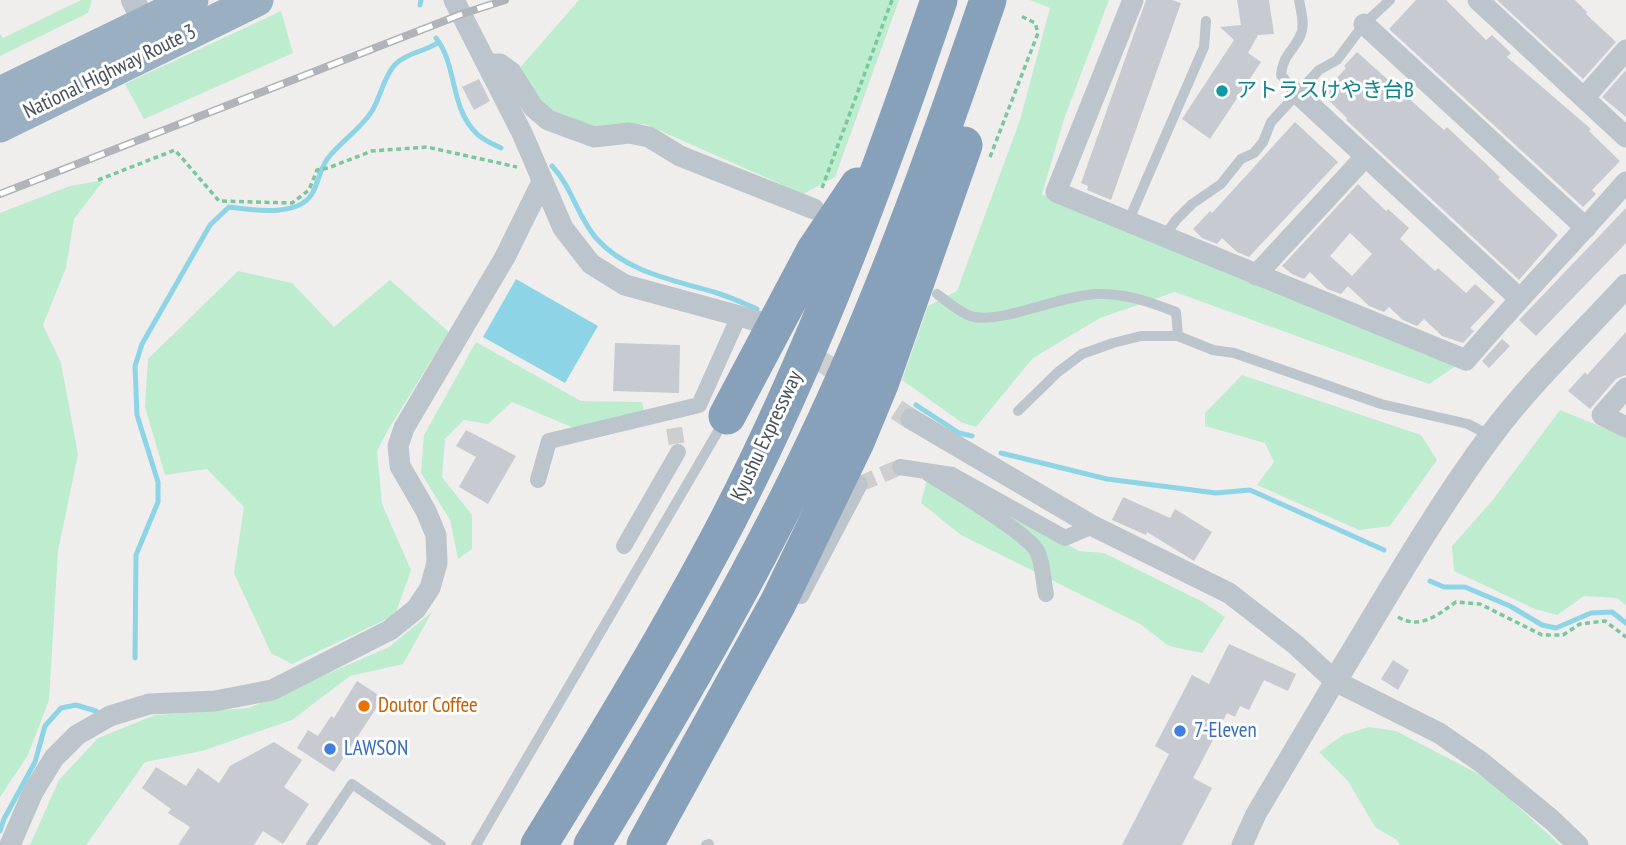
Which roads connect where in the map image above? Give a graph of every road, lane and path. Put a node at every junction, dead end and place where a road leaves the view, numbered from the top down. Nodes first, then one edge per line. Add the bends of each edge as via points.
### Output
1 (192, 0) edge
2 (257, 0) edge
3 (454, 0) edge
4 (892, 0) edge
5 (939, 0) edge
6 (988, 0) edge
7 (1007, 0) edge
8 (1133, 0) edge
9 (1299, 0) edge
10 (1390, 0) edge
11 (1478, 0) edge
12 (1206, 21) dead end
13 (145, 24) edge
14 (1364, 24) junction
15 (1626, 50) edge
16 (488, 64) junction
17 (0, 93) edge
18 (1297, 93) junction
19 (1584, 98) junction
20 (0, 126) edge
21 (894, 132) junction
22 (1626, 137) edge
23 (1366, 157) junction
24 (98, 180) dead end
25 (542, 182) junction
26 (1626, 182) edge
27 (814, 209) joint
28 (1128, 222) junction
29 (1586, 228) junction
30 (1164, 237) junction
31 (1256, 275) junction
32 (1626, 286) edge
33 (937, 294) dead end
34 (1519, 298) junction
35 (740, 316) junction
36 (761, 322) tunnel mouth
37 (1178, 336) junction
38 (1626, 388) edge
39 (1018, 411) dead end
40 (727, 416) joint
41 (911, 419) tunnel mouth
42 (1626, 427) edge
43 (1491, 436) junction
44 (678, 452) tunnel mouth
45 (900, 467) tunnel mouth
46 (925, 470) junction
47 (538, 480) dead end
48 (860, 484) tunnel mouth
49 (1093, 526) junction
50 (624, 546) dead end
51 (1046, 594) dead end
52 (1381, 607) junction
53 (794, 610) dead end
54 (1626, 637) edge
55 (1335, 681) junction
56 (10, 845) edge
57 (311, 845) edge
58 (441, 845) edge
59 (476, 845) edge
60 (539, 845) edge
61 (592, 845) edge
62 (645, 845) edge
63 (1242, 845) edge
64 (1578, 845) edge

1 - 13 highway, National Highway Route 3
2 - 13 highway, National Highway Route 3
3 - 16 street
4 - 27 path
5 - 21 highway, Kyushu Expressway
6 - 61 highway, Kyushu Expressway via 937,149 826,419 724,621
7 - 62 highway via 996,54 856,442 778,603
8 - 28 street via 1056,192
9 - 18 lane via 1301,35 1282,61 1281,75
10 - 14 lane
11 - 19 street
12 - 28 lane via 1204,47
13 - 17 highway, National Highway Route 3
13 - 20 highway, National Highway Route 3
14 - 18 lane via 1337,60 1319,70
14 - 29 street
15 - 19 street
16 - 25 street
16 - 27 street via 500,64 511,72 533,107 548,120 594,137 629,133 649,137 680,156
18 - 23 street
18 - 30 lane via 1271,122 1254,153 1241,159 1222,184 1192,204
19 - 22 street
21 - 40 highway via 815,250
21 - 60 highway, Kyushu Expressway via 835,285 729,517 688,596
23 - 31 street
23 - 34 street
24 - 25 path via 175,150 219,201 292,202 309,190 317,170 372,151 427,146 525,169
25 - 35 street via 563,228 591,264 625,285
25 - 56 street via 398,446 400,466 436,535 437,563 430,588 416,610 390,630 272,690 215,701 149,704 110,716 77,735 54,758 33,792
26 - 29 street
28 - 30 street
29 - 34 street
30 - 31 street
31 - 34 street via 1466,360
32 - 43 street
33 - 37 lane via 973,317 993,317 1097,294 1141,298 1176,312
35 - 36 street
35 - 47 street via 699,405 673,420 549,441
37 - 39 lane via 1141,336 1082,354
37 - 43 lane via 1381,404 1468,424
38 - 42 street via 1602,415
40 - 59 lane
41 - 49 street
43 - 52 street
44 - 50 street
45 - 46 street
46 - 49 street via 952,475 1065,538
46 - 51 street via 1037,550
48 - 53 street
49 - 55 street via 1229,593
52 - 54 path via 1408,623 1429,620 1456,602 1480,604 1542,635 1563,635 1580,624 1605,621
52 - 55 street
55 - 63 street
55 - 64 street via 1439,733
57 - 58 lane via 352,784

